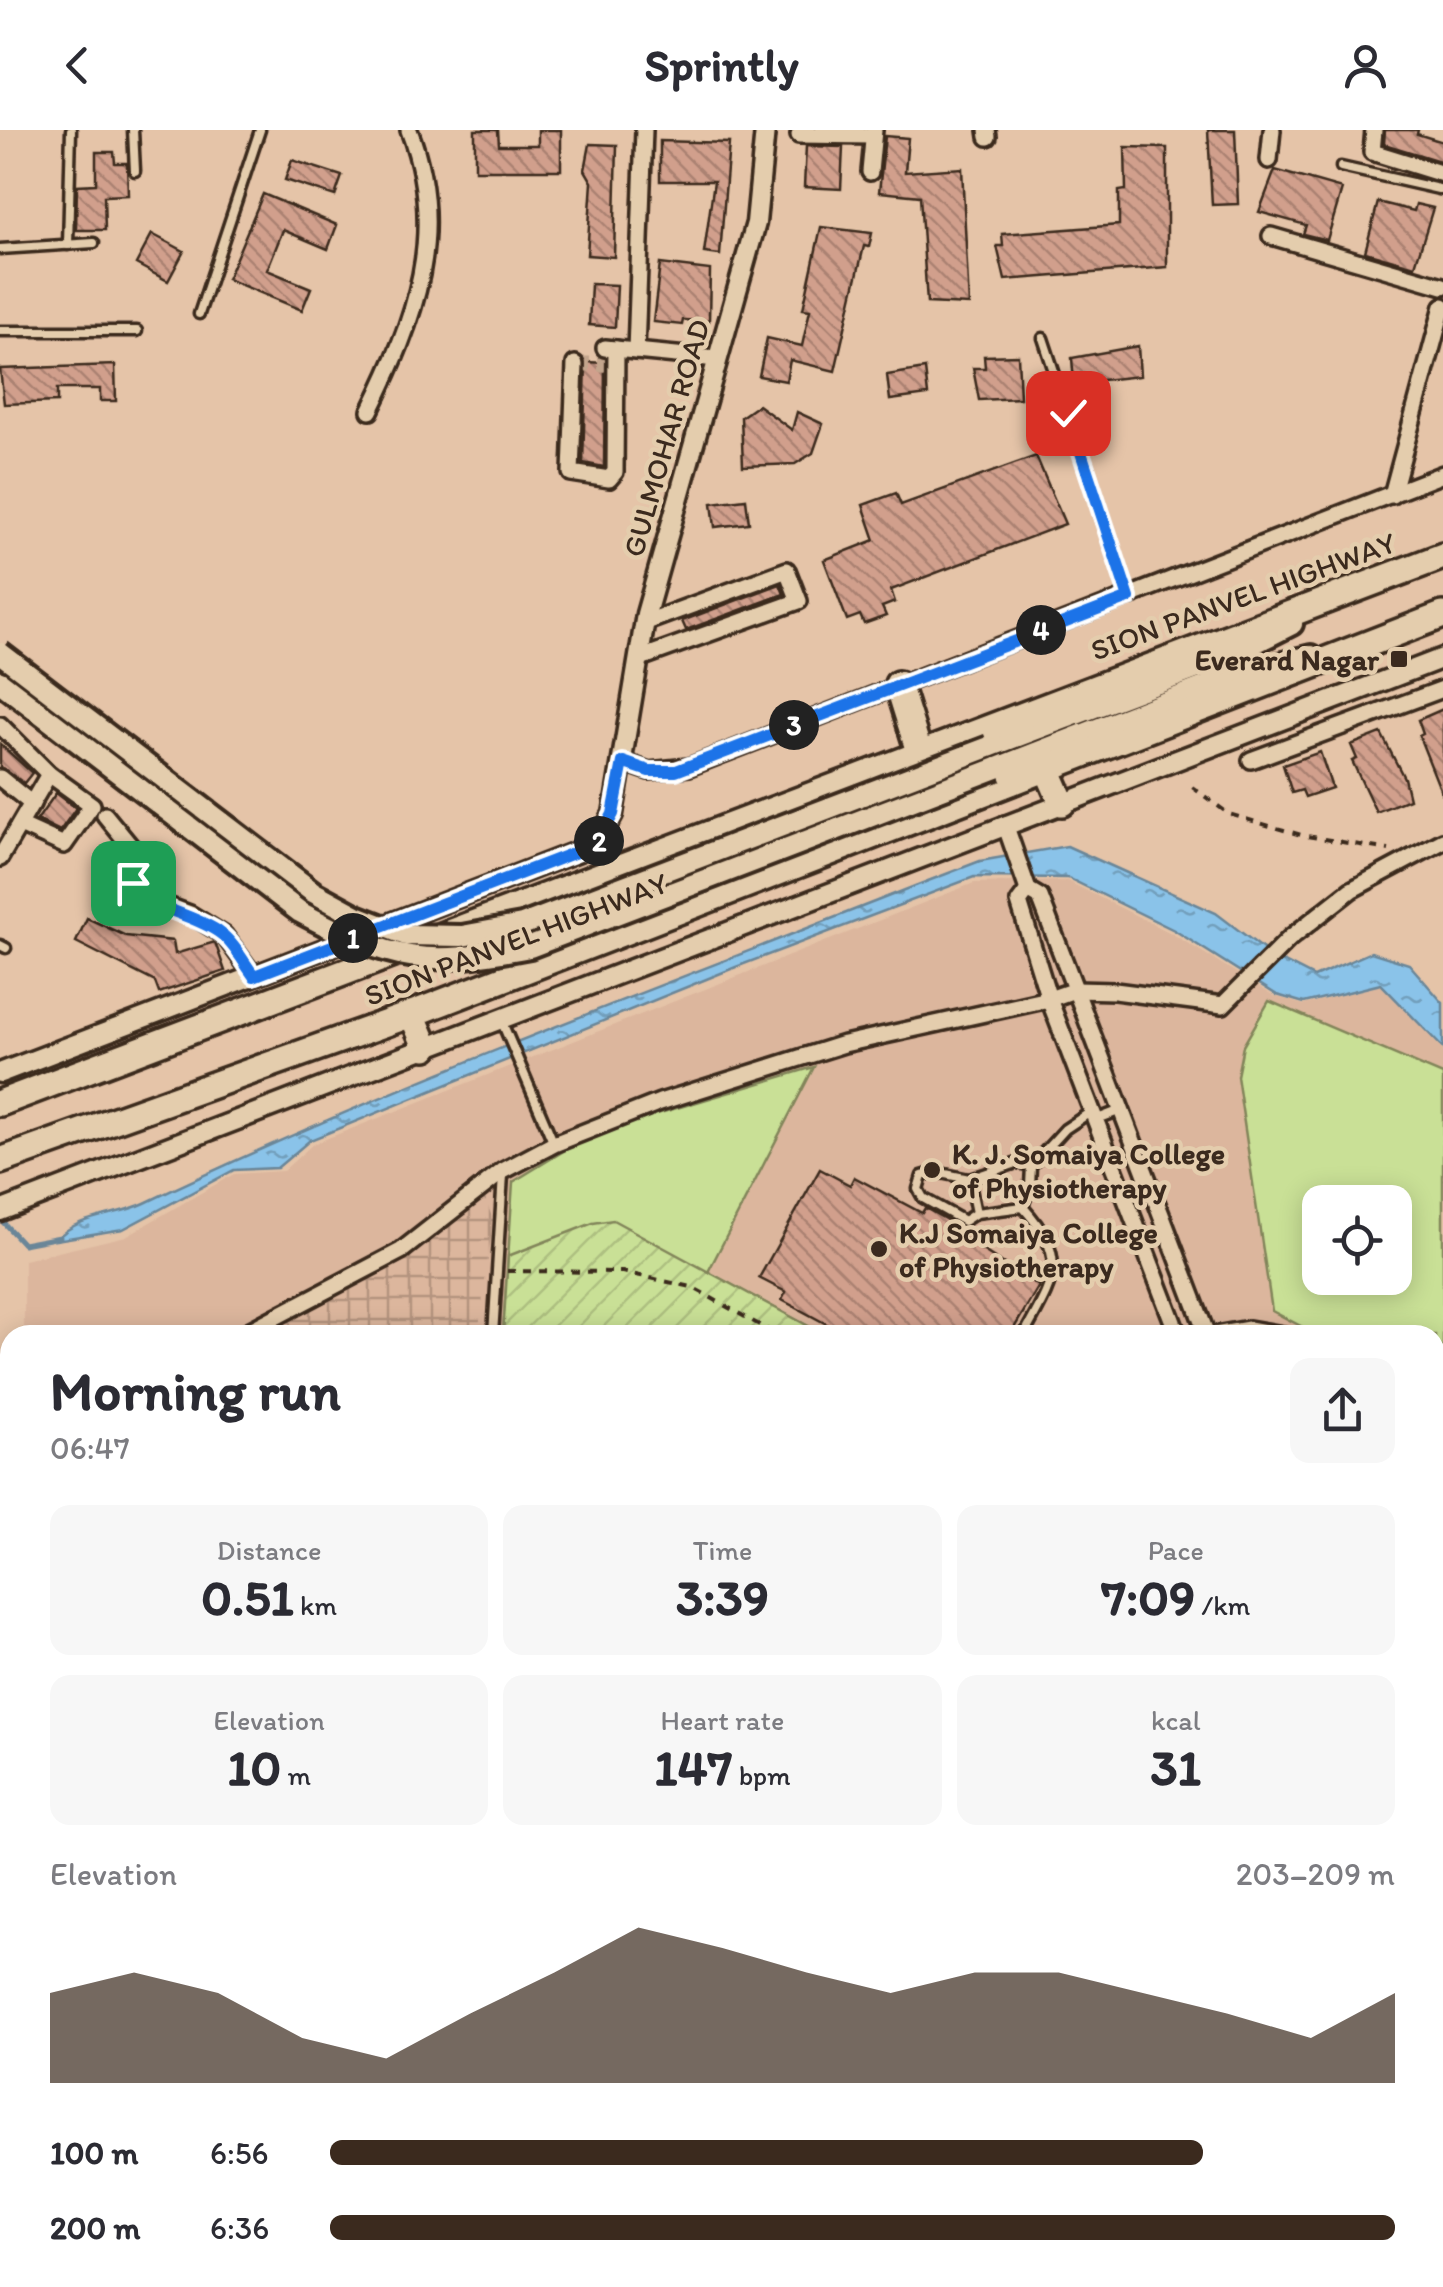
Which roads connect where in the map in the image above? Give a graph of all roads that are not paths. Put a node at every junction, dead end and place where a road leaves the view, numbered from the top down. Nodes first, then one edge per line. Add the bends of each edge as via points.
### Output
1 (70, 130) edge
2 (133, 130) edge
3 (260, 130) edge
4 (408, 130) edge
5 (644, 130) edge
6 (765, 130) edge
7 (1272, 130) edge
8 (1374, 130) edge
9 (873, 133) edge
10 (798, 136) dead end
11 (1269, 160) dead end
12 (1341, 167) dead end
13 (135, 171) dead end
14 (870, 172) dead end
15 (1443, 174) edge
16 (1443, 190) edge
17 (1270, 236) dead end
18 (94, 243) dead end
19 (68, 246) junction
20 (0, 249) edge
21 (1443, 286) edge
22 (1443, 306) edge
23 (199, 314) dead end
24 (0, 331) edge
25 (138, 331) dead end
26 (1042, 338) dead end
27 (636, 351) junction
28 (717, 360) junction
29 (575, 364) dead end
30 (370, 411) dead end
31 (1443, 474) edge
32 (1392, 494) junction
33 (1443, 556) edge
34 (1366, 586) junction
35 (1129, 598) junction
36 (671, 613) junction
37 (1443, 615) edge
38 (644, 623) junction
39 (1386, 637) junction
40 (679, 644) junction
41 (0, 652) edge
42 (1443, 658) edge
43 (638, 659) junction
44 (0, 682) edge
45 (898, 684) junction
46 (1443, 689) edge
47 (0, 725) edge
48 (919, 752) junction
49 (1251, 760) dead end
50 (623, 762) junction
51 (1048, 771) junction
52 (49, 774) junction
53 (0, 778) edge
54 (1062, 803) junction
55 (32, 804) junction
56 (105, 815) dead end
57 (1004, 824) junction
58 (11, 830) edge
59 (1443, 841) edge
60 (0, 858) edge
61 (1026, 886) junction
62 (254, 976) junction
63 (1074, 990) junction
64 (1050, 999) junction
65 (412, 1014) junction
66 (501, 1018) junction
67 (426, 1047) junction
68 (0, 1073) edge
69 (1110, 1083) junction
70 (1085, 1092) junction
71 (0, 1103) edge
72 (1120, 1110) junction
73 (1094, 1115) junction
74 (554, 1144) junction
75 (0, 1162) edge
76 (1030, 1166) junction
77 (503, 1171) junction
78 (969, 1179) junction
79 (1023, 1206) junction
80 (3, 1210) edge
81 (976, 1213) junction
82 (259, 1325) edge
83 (494, 1325) edge
84 (1029, 1325) edge
85 (1174, 1325) edge
86 (1203, 1325) edge

1 - 19 lane
2 - 13 lane
3 - 23 lane
4 - 30 street via 425,206 422,287
5 - 27 street
6 - 28 street, GULMOHAR ROAD via 756,224
7 - 11 street
8 - 15 street via 1372,152
9 - 10 street
9 - 14 street
12 - 16 lane
17 - 21 street
18 - 19 lane
19 - 20 lane
22 - 32 street
24 - 25 lane
26 - 35 lane
27 - 28 street
27 - 29 street via 612,356 616,472 609,479 571,474
28 - 38 street, GULMOHAR ROAD
31 - 32 street
32 - 35 street
33 - 34 highway, SION PANVEL HIGHWAY
34 - 41 main road, bridge via 1227,657 522,926 462,936 406,935 313,892
34 - 48 highway, SION PANVEL HIGHWAY
35 - 45 street
36 - 38 street
36 - 40 street
36 - 40 street via 788,570 799,601
37 - 39 highway, SION PANVEL HIGHWAY
38 - 43 street, GULMOHAR ROAD
39 - 44 main road, bridge via 1236,675 530,946 465,959 401,958 300,912
39 - 51 highway, SION PANVEL HIGHWAY
40 - 43 street
42 - 54 street
43 - 50 street, GULMOHAR ROAD
45 - 48 highway
45 - 50 street via 676,771
46 - 49 street
47 - 52 street
48 - 71 highway, SION PANVEL HIGHWAY
50 - 62 street, GULMOHAR ROAD via 613,814 597,844
51 - 54 highway
51 - 65 highway, SION PANVEL HIGHWAY
52 - 55 street
52 - 58 street via 92,809 64,846
53 - 55 street
54 - 57 street
55 - 58 street
56 - 62 street via 132,848 133,883 141,896 190,914 224,936
57 - 61 street
57 - 66 street
58 - 60 street
59 - 63 street via 1350,890 1222,1004
61 - 63 street via 1040,897
61 - 64 street via 1019,902
62 - 68 street
63 - 64 street
63 - 69 street
64 - 70 street
64 - 74 street via 844,1044 660,1102
65 - 67 highway
65 - 75 highway, SION PANVEL HIGHWAY
66 - 67 street
66 - 74 lane
67 - 80 street
69 - 70 lane
69 - 72 street
70 - 73 street
72 - 73 lane
72 - 86 street
73 - 76 lane via 1064,1129
73 - 85 street
74 - 77 street
76 - 78 lane
76 - 79 lane
77 - 82 street via 401,1252
77 - 83 lane
78 - 81 lane
78 - 81 lane via 936,1172 922,1176 918,1189 964,1221
79 - 81 lane
79 - 84 lane via 1050,1244 1054,1262 1054,1280

